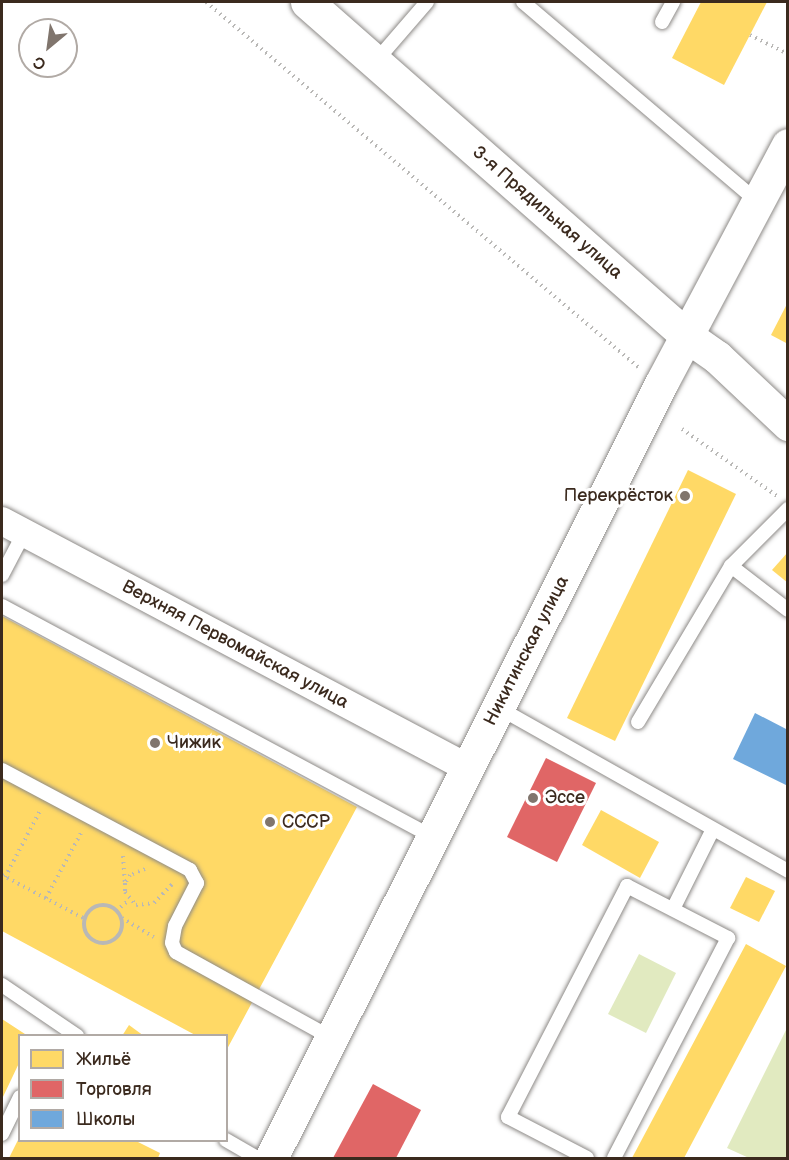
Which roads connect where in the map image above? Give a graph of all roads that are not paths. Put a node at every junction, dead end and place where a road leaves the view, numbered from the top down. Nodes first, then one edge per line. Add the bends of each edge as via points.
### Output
1 (307, 2) edge
2 (427, 2) edge
3 (523, 2) edge
4 (673, 2) edge
5 (662, 22) dead end
6 (376, 61) junction
7 (788, 145) edge
8 (759, 203) junction
9 (687, 336) junction
10 (788, 424) edge
11 (788, 509) edge
12 (13, 527) edge
13 (731, 566) junction
14 (2, 575) edge
15 (2, 606) edge
16 (788, 610) edge
17 (499, 708) junction
18 (638, 722) dead end
19 (468, 768) junction
20 (2, 770) edge
21 (713, 829) junction
22 (433, 837) junction
23 (788, 871) edge
24 (673, 909) junction
25 (2, 985) edge
26 (76, 1034) edge
27 (332, 1038) junction
28 (18, 1101) edge
29 (2, 1134) edge
30 (228, 1141) edge
31 (257, 1158) edge
32 (271, 1158) edge
33 (587, 1158) edge
34 (614, 1158) edge

1 - 6 street, 3-я Прядильная улица
2 - 6 lane
3 - 8 lane
4 - 5 lane
6 - 9 street, 3-я Прядильная улица
7 - 8 street, Никитинская улица
8 - 9 street, Никитинская улица
9 - 10 street, 3-я Прядильная улица via 717,357
9 - 17 street, Никитинская улица
11 - 13 lane
12 - 14 lane
12 - 19 street, Верхняя Первомайская улица
13 - 16 lane
13 - 18 lane
15 - 22 lane
17 - 19 street, Никитинская улица
17 - 21 lane
19 - 22 street, Никитинская улица
20 - 27 lane via 184,867 197,883 175,926 174,947 186,960
21 - 23 lane
21 - 24 lane
22 - 27 street, Никитинская улица
24 - 33 lane via 627,886 508,1117
24 - 34 lane via 728,938
25 - 26 lane
27 - 32 street, Никитинская улица
28 - 29 lane
30 - 31 lane

